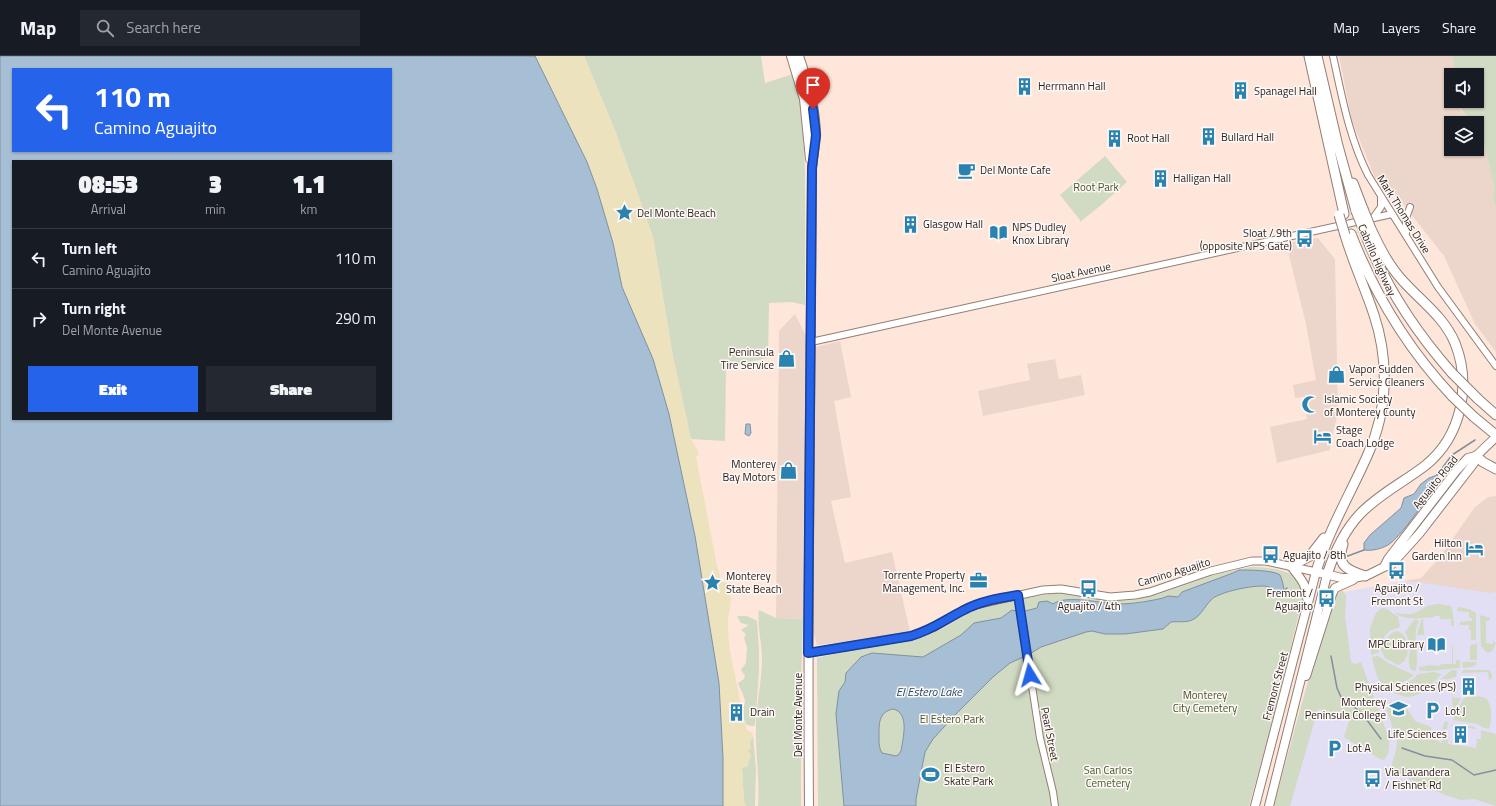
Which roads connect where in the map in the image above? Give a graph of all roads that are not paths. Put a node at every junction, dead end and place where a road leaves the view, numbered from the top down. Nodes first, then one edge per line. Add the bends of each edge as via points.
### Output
1 (791, 56) edge
2 (799, 56) edge
3 (1310, 56) edge
4 (1318, 56) edge
5 (1334, 56) edge
6 (812, 168) junction
7 (1380, 195) junction
8 (1410, 207) dead end
9 (1392, 214) junction
10 (1373, 218) junction
11 (1368, 230) junction
12 (1348, 235) junction
13 (1406, 237) junction
14 (811, 342) junction
15 (1496, 366) edge
16 (1496, 415) edge
17 (1496, 436) edge
18 (1476, 456) junction
19 (1496, 469) edge
20 (1334, 524) junction
21 (1349, 528) junction
22 (1291, 566) junction
23 (1384, 567) joint
24 (1316, 572) junction
25 (1327, 575) junction
26 (1365, 576) junction
27 (1018, 595) junction
28 (1308, 605) junction
29 (808, 653) junction
30 (1294, 709) junction
31 (809, 806) edge
32 (1055, 806) edge
33 (1255, 806) edge
34 (1269, 806) edge

1 - 6 main road, Del Monte Avenue via 804,99
2 - 6 main road, Del Monte Avenue via 807,78 815,121
3 - 12 highway, Cabrillo Highway
4 - 11 highway, bridge via 1338,146
5 - 7 street, Mark Thomas Drive via 1353,140 1365,170
6 - 14 main road, Del Monte Avenue
7 - 9 street, Mark Thomas Drive
7 - 10 street via 1381,207
8 - 13 street via 1405,223
9 - 10 street, Sloat Avenue
9 - 13 street, Mark Thomas Drive
10 - 14 street, Sloat Avenue
11 - 16 highway, Cabrillo Highway, bridge via 1381,270 1402,307 1452,373
11 - 21 highway via 1393,270 1438,315 1450,334 1460,359 1463,391 1456,423 1439,451 1424,466 1367,508
12 - 17 highway, Cabrillo Highway, bridge via 1396,326 1452,396
12 - 20 highway via 1378,326 1385,380 1382,412 1376,434
13 - 15 street, Mark Thomas Drive
14 - 29 main road, Del Monte Avenue
17 - 18 main road
18 - 19 highway
18 - 23 main road, Aguajito Road via 1474,463 1396,561
20 - 22 highway via 1308,557
20 - 24 highway
21 - 25 highway via 1338,546
21 - 26 highway via 1341,550 1342,562 1349,570
22 - 24 main road, Camino Aguajito
22 - 27 main road, Camino Aguajito via 1263,560 1244,562 1150,592 1128,596 1103,596 1054,589
22 - 28 main road via 1305,586
23 - 26 main road, Camino Aguajito
24 - 25 main road, Camino Aguajito
24 - 28 main road, Fremont Street
25 - 26 main road, Camino Aguajito via 1346,579
25 - 30 main road, Fremont Street
26 - 30 main road via 1334,591
27 - 29 main road, Camino Aguajito via 975,605 917,634
27 - 32 street, Pearl Street via 1040,738
28 - 33 main road, Fremont Street
29 - 31 main road, Del Monte Avenue
30 - 34 main road, Fremont Street

